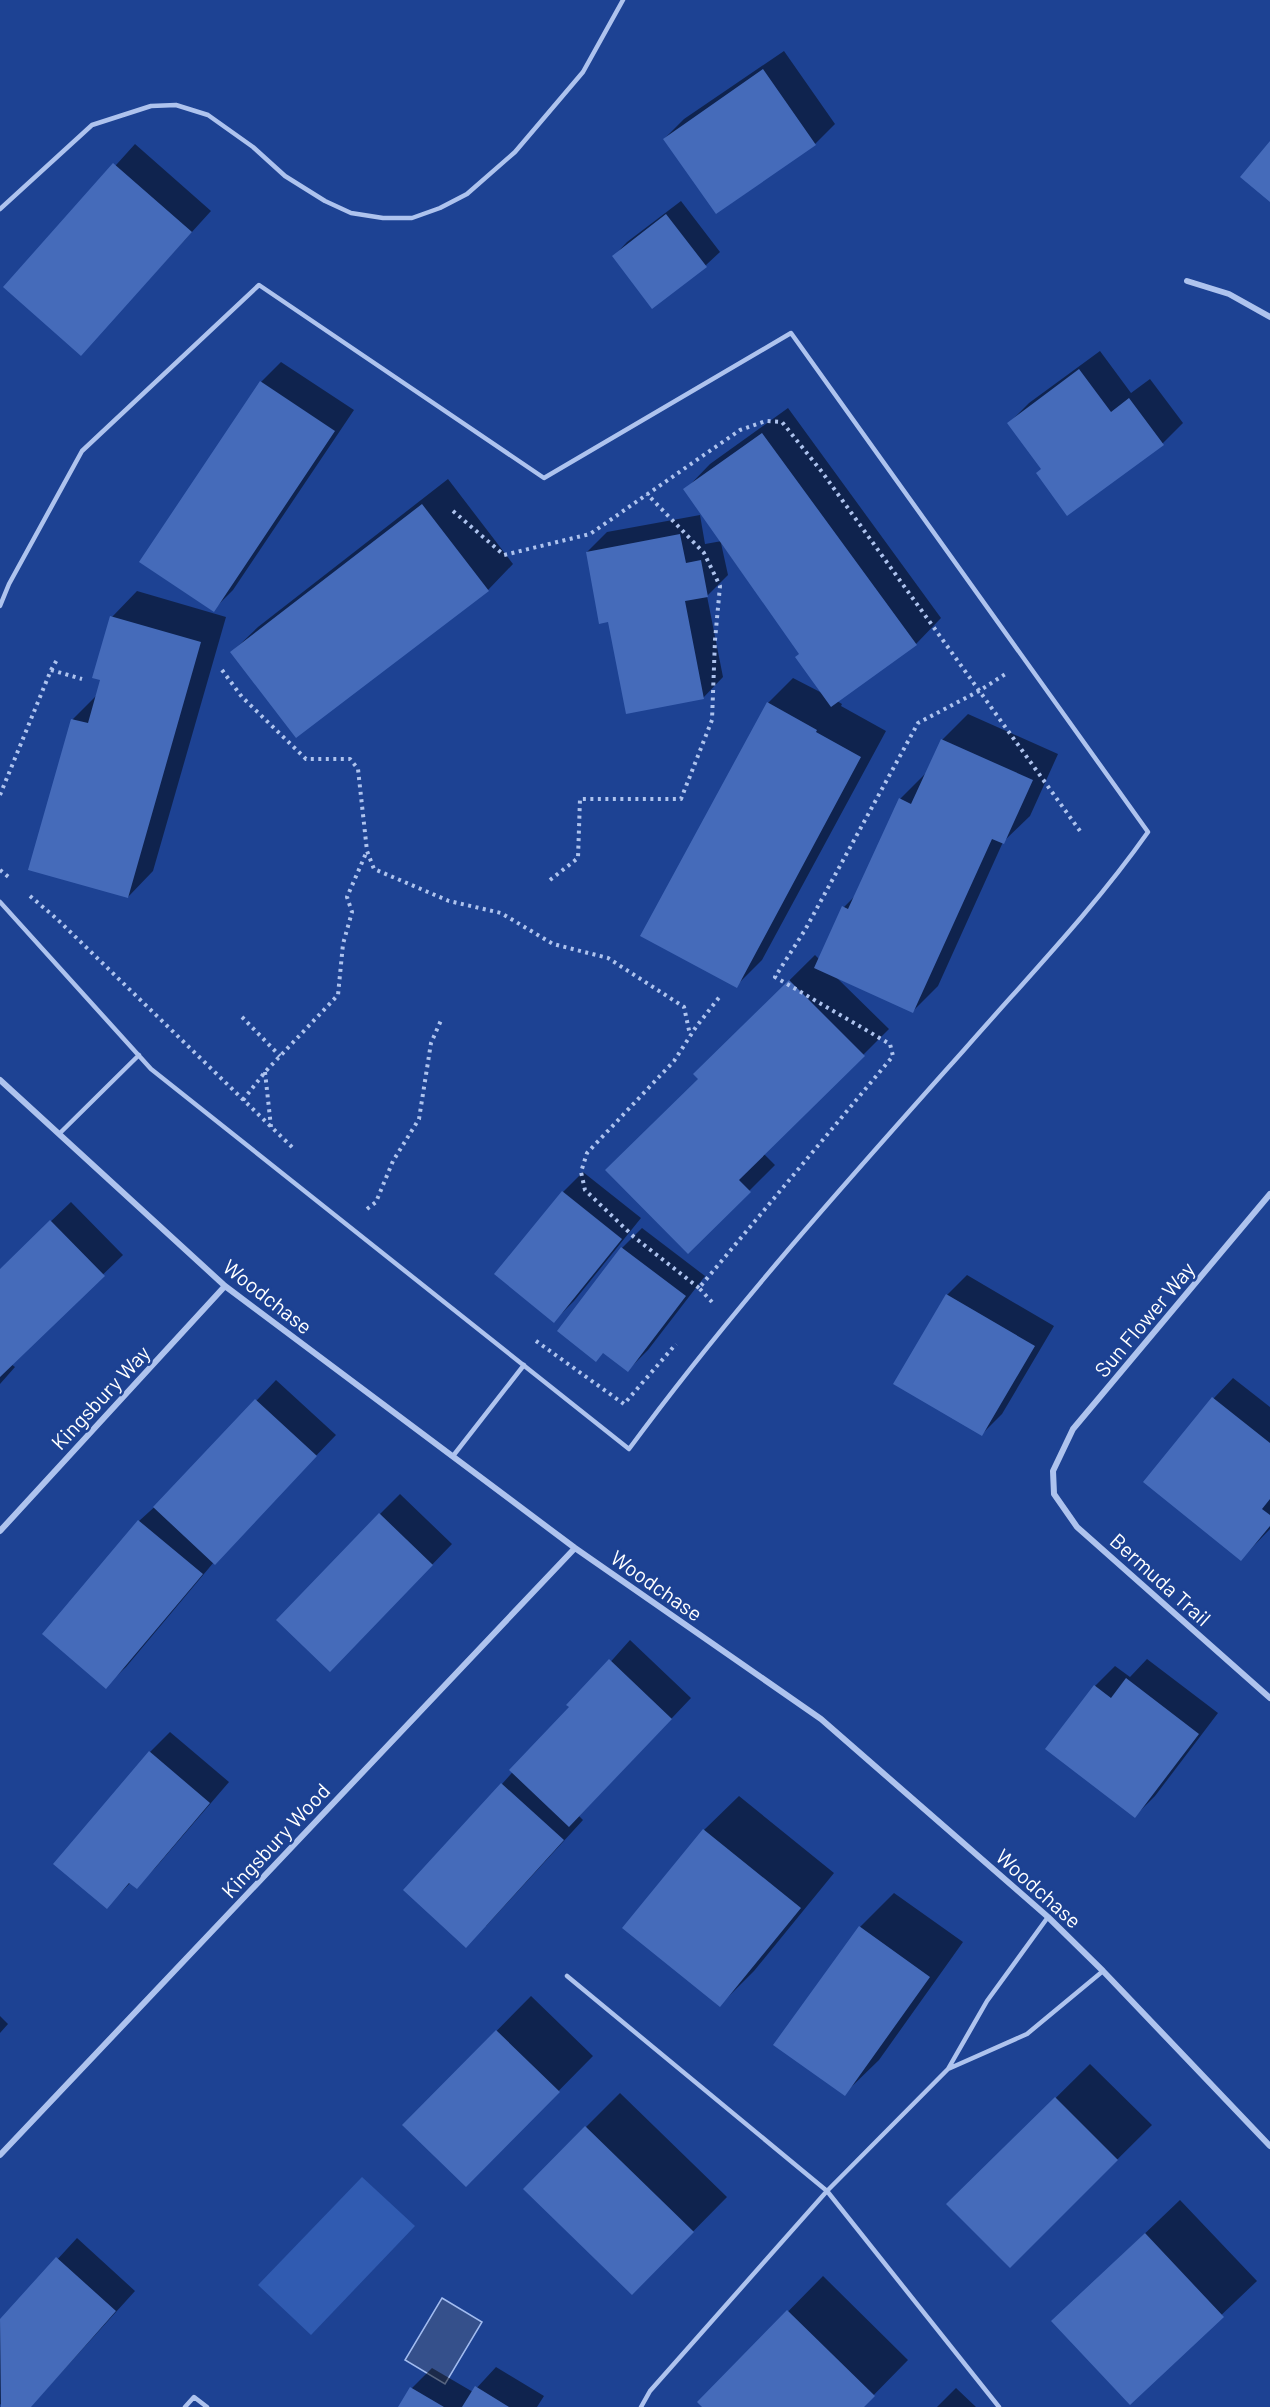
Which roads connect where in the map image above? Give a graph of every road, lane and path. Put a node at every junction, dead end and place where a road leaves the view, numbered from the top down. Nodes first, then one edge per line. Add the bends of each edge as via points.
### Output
1 (623, 0) edge
2 (0, 209) edge
3 (1187, 280) dead end
4 (1270, 317) edge
5 (647, 494) junction
6 (453, 511) dead end
7 (0, 606) edge
8 (58, 658) dead end
9 (1026, 661) junction
10 (51, 670) junction
11 (222, 670) dead end
12 (82, 679) dead end
13 (980, 691) junction
14 (0, 795) edge
15 (1080, 831) dead end
16 (368, 851) junction
17 (0, 870) edge
18 (550, 880) dead end
19 (16, 884) dead end
20 (24, 891) dead end
21 (0, 902) edge
22 (722, 995) dead end
23 (242, 1017) dead end
24 (442, 1018) dead end
25 (690, 1035) junction
26 (139, 1055) junction
27 (280, 1056) junction
28 (265, 1072) junction
29 (0, 1080) edge
30 (243, 1100) junction
31 (271, 1127) junction
32 (58, 1134) junction
33 (296, 1151) dead end
34 (1270, 1194) edge
35 (362, 1214) dead end
36 (225, 1286) junction
37 (699, 1288) junction
38 (705, 1310) dead end
39 (527, 1334) dead end
40 (683, 1335) dead end
41 (524, 1365) junction
42 (453, 1456) junction
43 (1053, 1471) joint
44 (0, 1531) edge
45 (575, 1548) junction
46 (1270, 1698) edge
47 (1048, 1917) junction
48 (1104, 1971) junction
49 (567, 1976) dead end
50 (948, 2069) junction
51 (1270, 2146) edge
52 (0, 2155) edge
53 (827, 2191) junction
54 (185, 2407) edge
55 (207, 2407) edge
56 (641, 2407) edge
57 (999, 2407) edge

1 - 2 lane via 583,72 515,152 467,194 431,212 412,218 351,213 285,176 208,115 176,105 152,106 92,125
3 - 4 street via 1229,294
5 - 6 path via 590,534 504,555
5 - 13 path via 740,430 766,421 782,422
5 - 18 path via 704,553 720,585 712,720 681,799 580,799 578,858
7 - 9 lane via 82,451 259,285 544,478 791,333
8 - 10 path
9 - 13 path
9 - 41 lane via 1148,832 1115,878 685,1374 629,1449
10 - 12 path
10 - 14 path
11 - 16 path via 242,696 306,759 350,759 358,769
13 - 15 path
13 - 37 path via 918,723 805,930 775,977 890,1044 894,1056
16 - 25 path via 374,869 448,901 501,913 553,944 608,958 684,1007
16 - 27 path via 347,897 351,912 338,995
17 - 19 path
20 - 30 path
21 - 26 lane
22 - 25 path
23 - 27 path
24 - 35 path via 431,1043 419,1119 393,1161 376,1202
25 - 37 path via 674,1061 587,1153 581,1172 585,1190 634,1237
26 - 32 lane
26 - 41 lane
27 - 28 path
28 - 30 path
28 - 31 path
29 - 32 street, Woodchase
30 - 31 path
31 - 33 path
32 - 36 street, Woodchase
34 - 43 street, Sun Flower Way via 1073,1429
36 - 42 street, Woodchase
36 - 44 street, Kingsbury Way
37 - 38 path via 713,1301
39 - 40 path via 624,1404
41 - 42 lane
42 - 45 street, Woodchase
43 - 46 street, Bermuda Trail via 1054,1494 1077,1527
45 - 47 street, Woodchase via 821,1719
45 - 52 street, Kingsbury Wood
47 - 48 street, Woodchase
47 - 50 lane via 987,2001
48 - 50 lane via 1028,2034
48 - 51 street, Woodchase
49 - 53 lane
50 - 53 lane
53 - 56 lane via 650,2391
53 - 57 lane
54 - 55 lane via 194,2397

